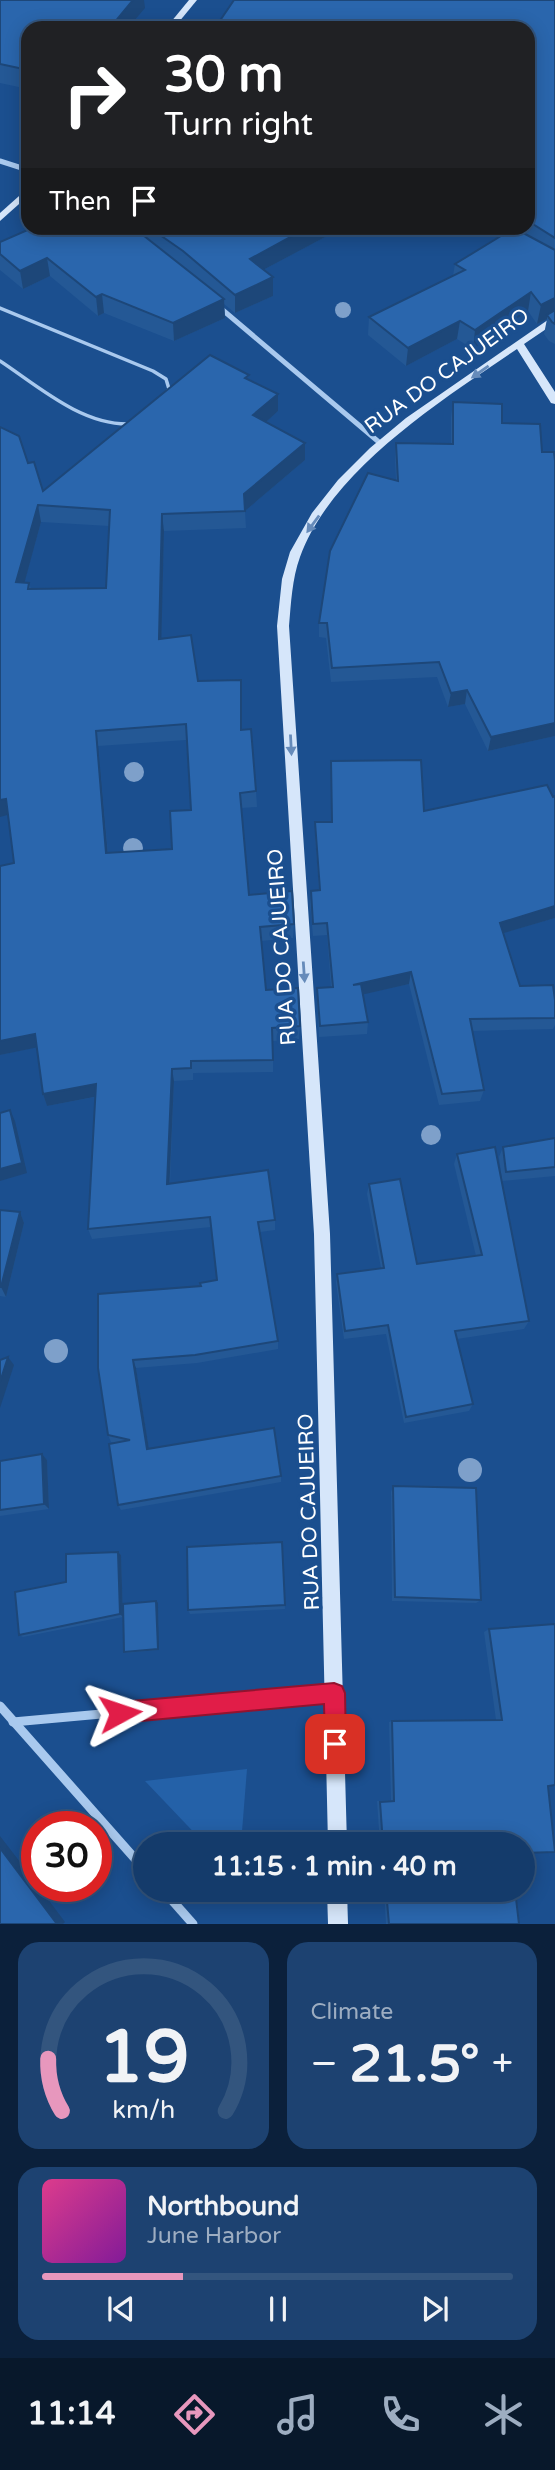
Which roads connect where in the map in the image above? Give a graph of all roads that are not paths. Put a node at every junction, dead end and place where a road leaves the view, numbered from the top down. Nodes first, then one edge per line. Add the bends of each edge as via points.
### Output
1 (193, 0) edge
2 (176, 21) edge
3 (0, 161) edge
4 (21, 168) edge
5 (21, 198) edge
6 (0, 218) edge
7 (502, 235) edge
8 (511, 240) edge
9 (210, 299) edge
10 (0, 308) edge
11 (555, 318) edge
12 (519, 344) junction
13 (0, 361) edge
14 (161, 399) edge
15 (555, 400) edge
16 (136, 419) edge
17 (380, 443) junction
18 (334, 1693) junction
19 (0, 1706) edge
20 (13, 1722) junction
21 (337, 1832) edge
22 (133, 1857) edge
23 (174, 1902) edge
24 (337, 1902) edge
25 (193, 1924) edge
26 (338, 1924) edge

1 - 2 street
3 - 4 street
5 - 6 street
7 - 8 street
9 - 17 street
10 - 14 lane via 153,371 166,379 169,389
11 - 12 street, RUA DO CAJUEIRO
12 - 15 street
12 -> 17 street, RUA DO CAJUEIRO
13 - 16 lane via 94,419 127,425
17 -> 18 street, RUA DO CAJUEIRO via 349,473 302,538 294,555 283,626 322,1234
18 - 20 street
18 - 21 street, RUA DO CAJUEIRO
19 - 20 street
20 - 22 street
23 - 25 street
24 - 26 street

